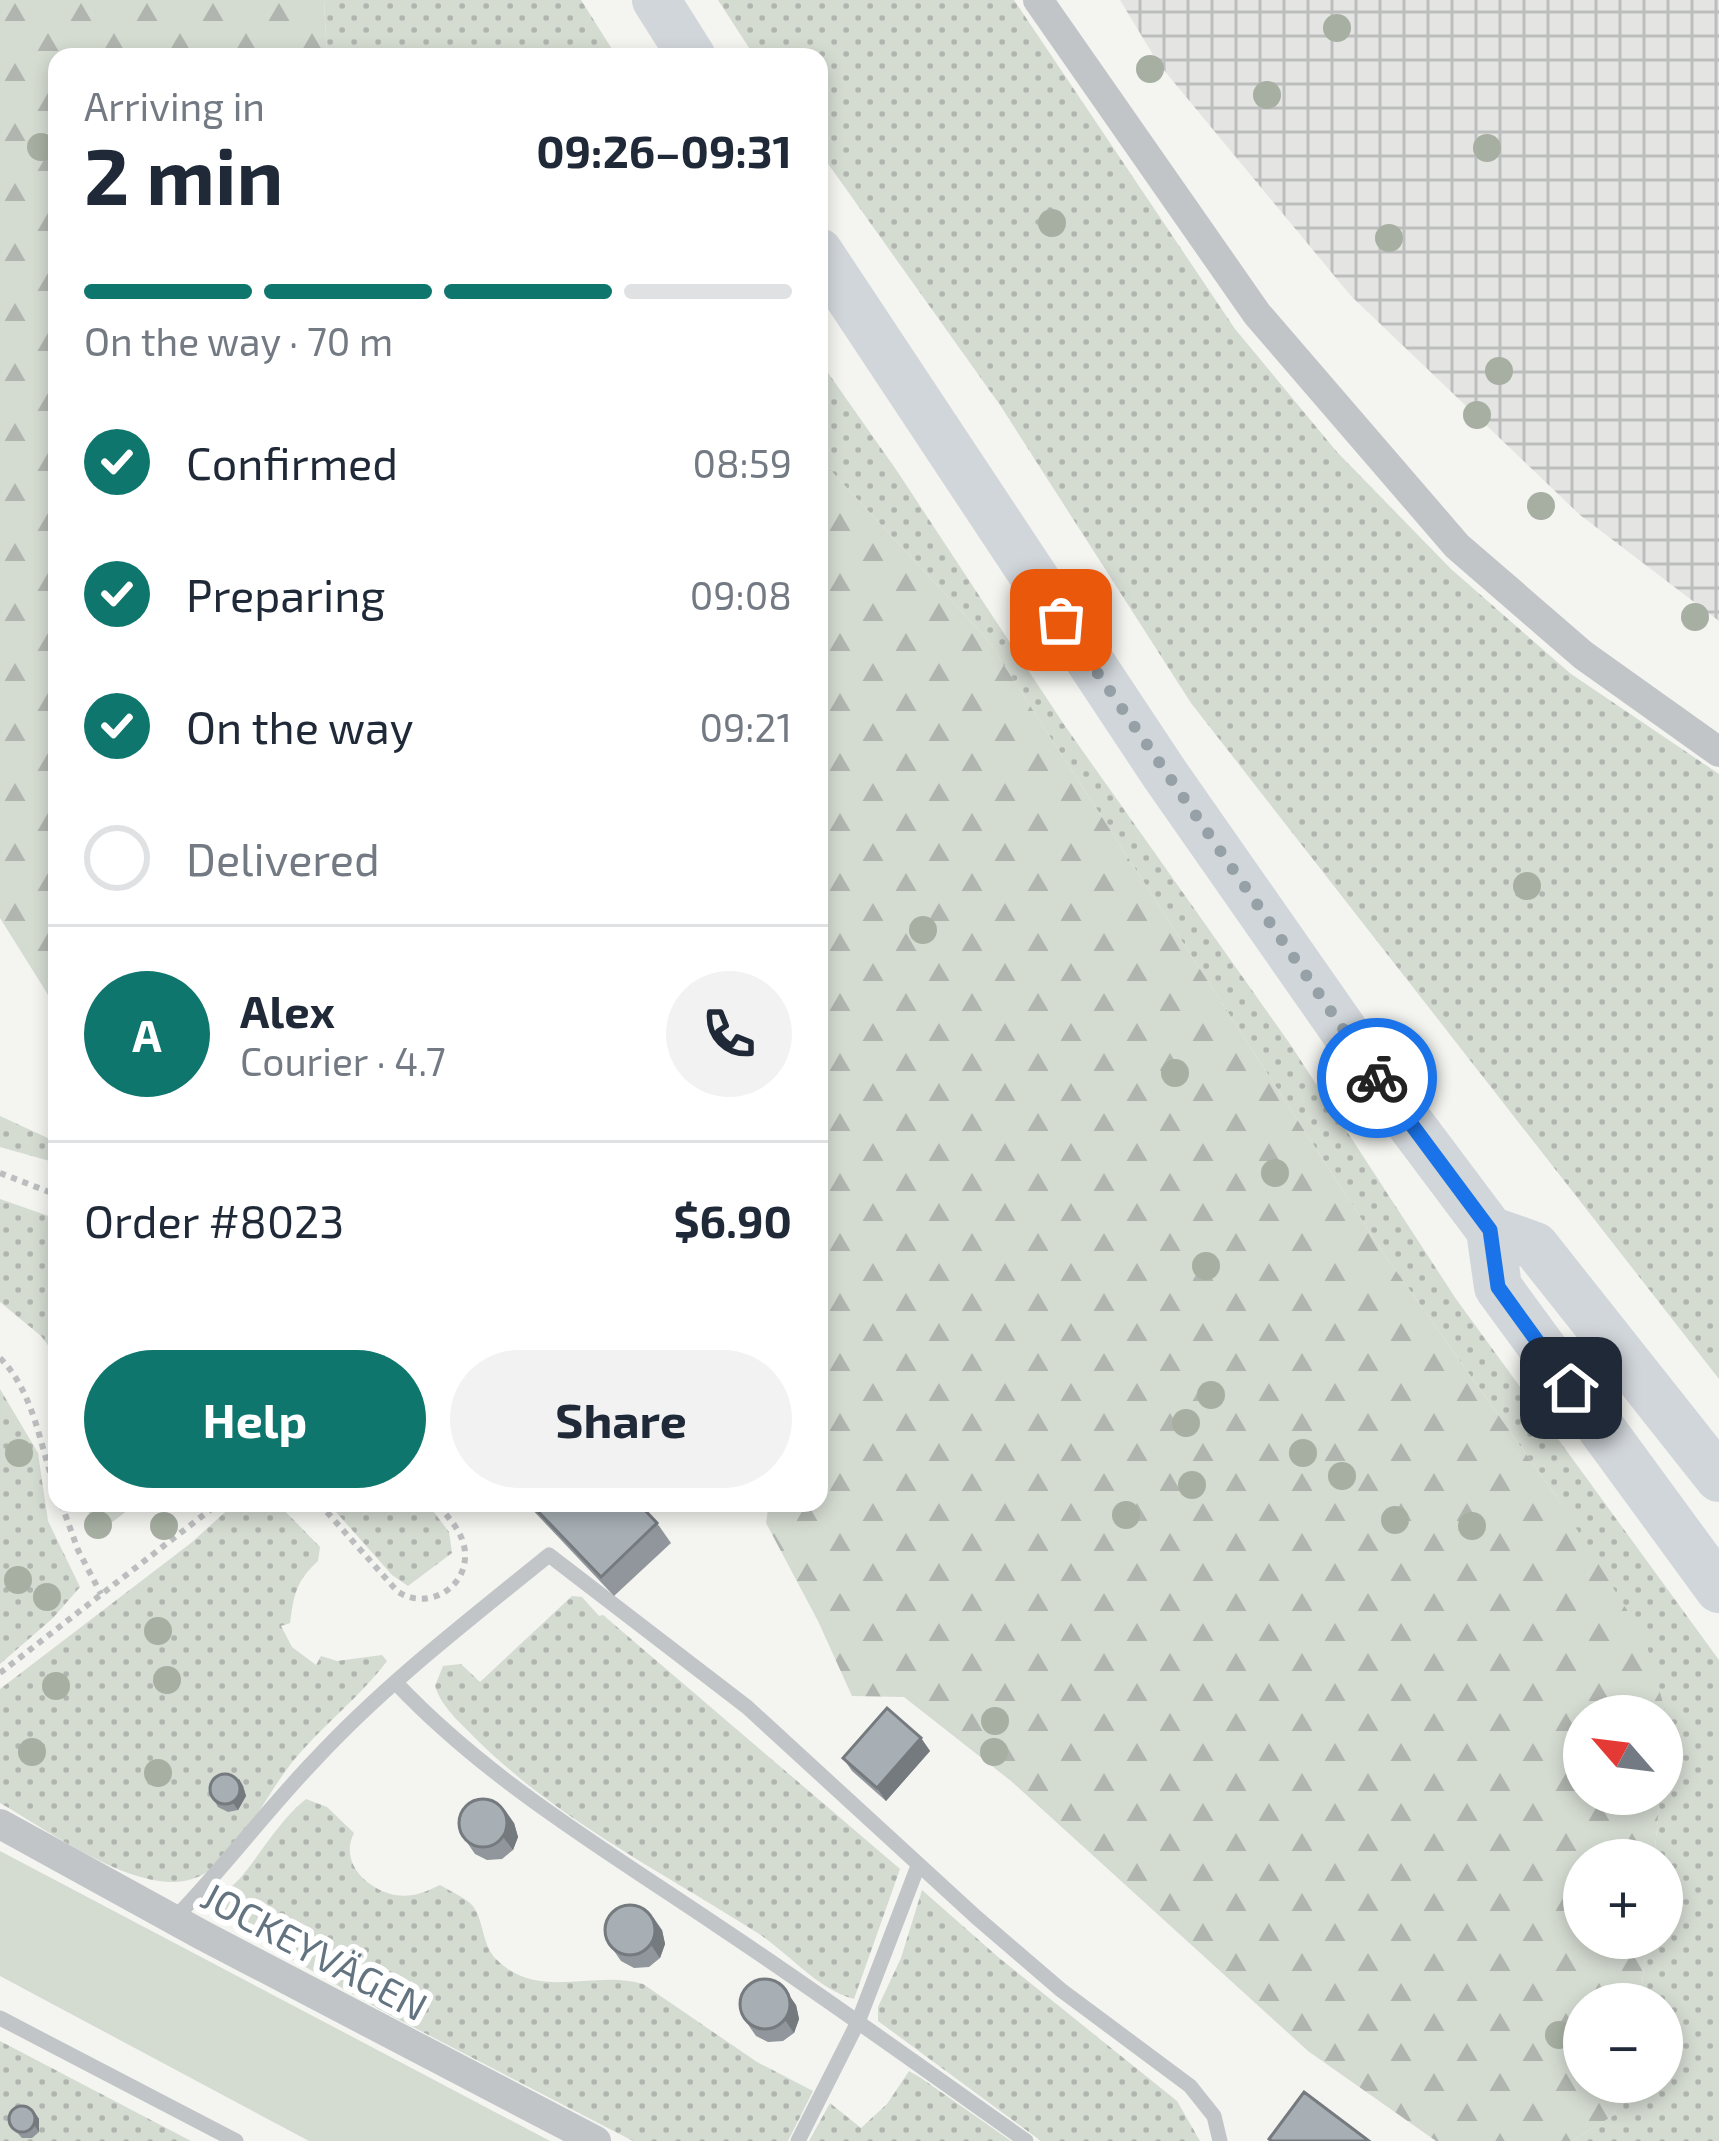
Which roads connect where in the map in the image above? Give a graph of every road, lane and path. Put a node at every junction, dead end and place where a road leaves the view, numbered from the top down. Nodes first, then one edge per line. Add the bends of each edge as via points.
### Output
1 (656, 0) edge
2 (1037, 0) edge
3 (686, 48) edge
4 (828, 266) edge
5 (1716, 744) edge
6 (0, 1173) edge
7 (48, 1192) edge
8 (1490, 1230) junction
9 (0, 1358) edge
10 (48, 1464) edge
11 (1719, 1478) edge
12 (64, 1512) edge
13 (207, 1512) edge
14 (327, 1512) edge
15 (444, 1512) edge
16 (1719, 1589) edge
17 (101, 1594) junction
18 (0, 1673) edge
19 (397, 1684) junction
20 (0, 1824) edge
21 (918, 1866) junction
22 (174, 1919) junction
23 (0, 2018) edge
24 (858, 2022) junction
25 (236, 2141) edge
26 (596, 2141) edge
27 (798, 2141) edge
28 (1026, 2141) edge
29 (1220, 2141) edge

1 - 3 highway
2 - 5 street via 1257,314 1457,546 1583,655
4 - 8 highway via 1165,773
6 - 7 path
8 - 11 highway via 1535,1246
8 - 16 highway via 1498,1287
9 - 10 path via 15,1373
12 - 17 path
13 - 17 path
14 - 15 path via 397,1591 427,1601 460,1575 466,1550
17 - 18 path
19 - 21 lane via 549,1555 747,1707
19 - 22 lane via 315,1760
19 - 24 lane via 460,1746
20 - 22 street, JOCKEYVÄGEN
21 - 24 lane
21 - 29 lane via 1061,1990 1190,2086 1214,2116
22 - 26 street, JOCKEYVÄGEN
23 - 25 lane
24 - 27 lane
24 - 28 lane

